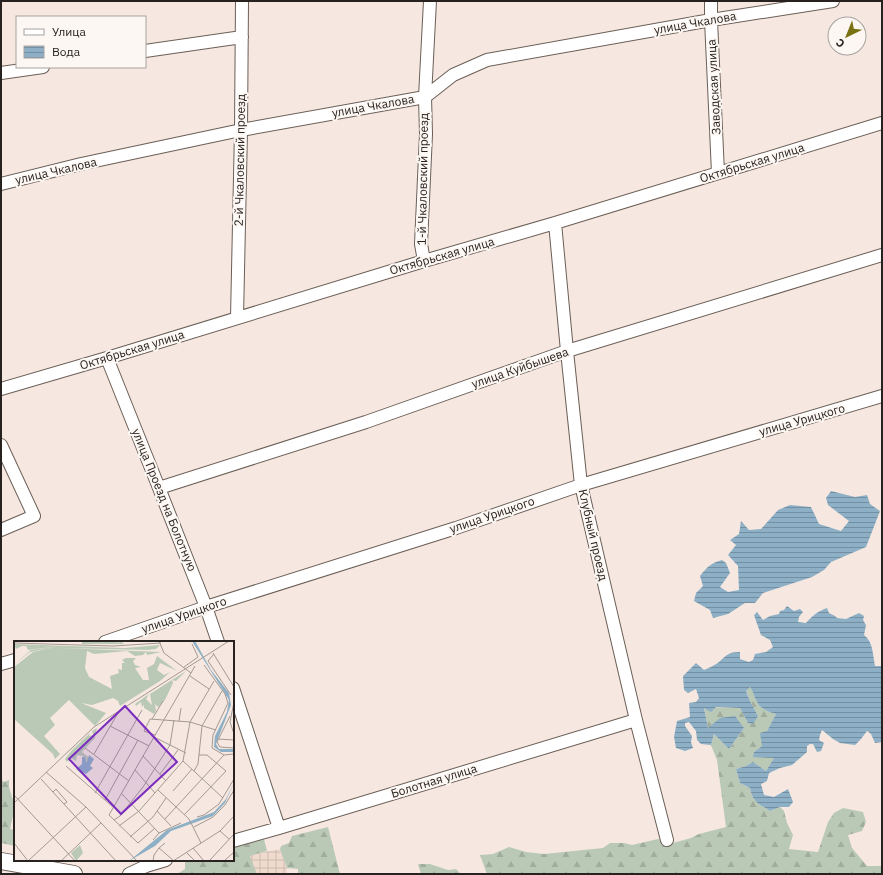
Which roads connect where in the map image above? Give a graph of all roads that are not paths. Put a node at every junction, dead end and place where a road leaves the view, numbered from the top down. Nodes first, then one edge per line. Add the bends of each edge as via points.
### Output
1 (242, 1) edge
2 (430, 1) edge
3 (711, 1) edge
4 (833, 1) edge
5 (711, 20) junction
6 (242, 36) junction
7 (146, 51) edge
8 (36, 68) edge
9 (1, 73) edge
10 (425, 97) junction
11 (882, 123) edge
12 (241, 130) junction
13 (718, 173) junction
14 (1, 184) edge
15 (555, 224) junction
16 (882, 255) edge
17 (424, 261) junction
18 (237, 318) junction
19 (567, 351) junction
20 (107, 358) junction
21 (1, 389) edge
22 (882, 396) edge
23 (1, 445) edge
24 (581, 485) junction
25 (159, 488) junction
26 (1, 530) edge
27 (206, 607) junction
28 (108, 641) edge
29 (218, 641) edge
30 (14, 660) edge
31 (1, 664) edge
32 (234, 691) edge
33 (636, 720) junction
34 (279, 828) junction
35 (667, 840) dead end
36 (234, 841) edge
37 (1, 861) edge
38 (163, 861) edge
39 (74, 874) edge
40 (129, 874) edge

1 - 6 street, 2-й Чкаловский проезд
2 - 10 street, 1-й Чкаловский проезд
3 - 5 street, Заводская улица
4 - 5 street, улица Чкалова
5 - 10 street, улица Чкалова via 487,60 453,75
5 - 13 street, Заводская улица
6 - 7 street
6 - 12 street, 2-й Чкаловский проезд
8 - 9 street
10 - 12 street, улица Чкалова
10 - 17 street, 1-й Чкаловский проезд via 426,134 421,244
11 - 13 street, Октябрьская улица
12 - 14 street, улица Чкалова
12 - 18 street, 2-й Чкаловский проезд
13 - 15 street, Октябрьская улица
15 - 17 street, Октябрьская улица
15 - 19 street, Клубный проезд
16 - 19 street, улица Куйбышева
17 - 18 street, Октябрьская улица
18 - 20 street, Октябрьская улица
19 - 24 street, Клубный проезд
19 - 25 street, улица Куйбышева via 366,422
20 - 21 street, Октябрьская улица
20 - 25 street, улица Проезд на Болотную
22 - 24 street, улица Урицкого
23 - 26 street via 34,516
24 - 27 street, улица Урицкого via 456,528
24 - 33 street, Клубный проезд
25 - 27 street, улица Проезд на Болотную
27 - 28 street, улица Урицкого
27 - 29 street, улица Проезд на Болотную
30 - 31 street
32 - 34 street
33 - 34 street, Болотная улица
33 - 35 street, Клубный проезд
34 - 36 street, Болотная улица
37 - 39 main road
38 - 40 street

